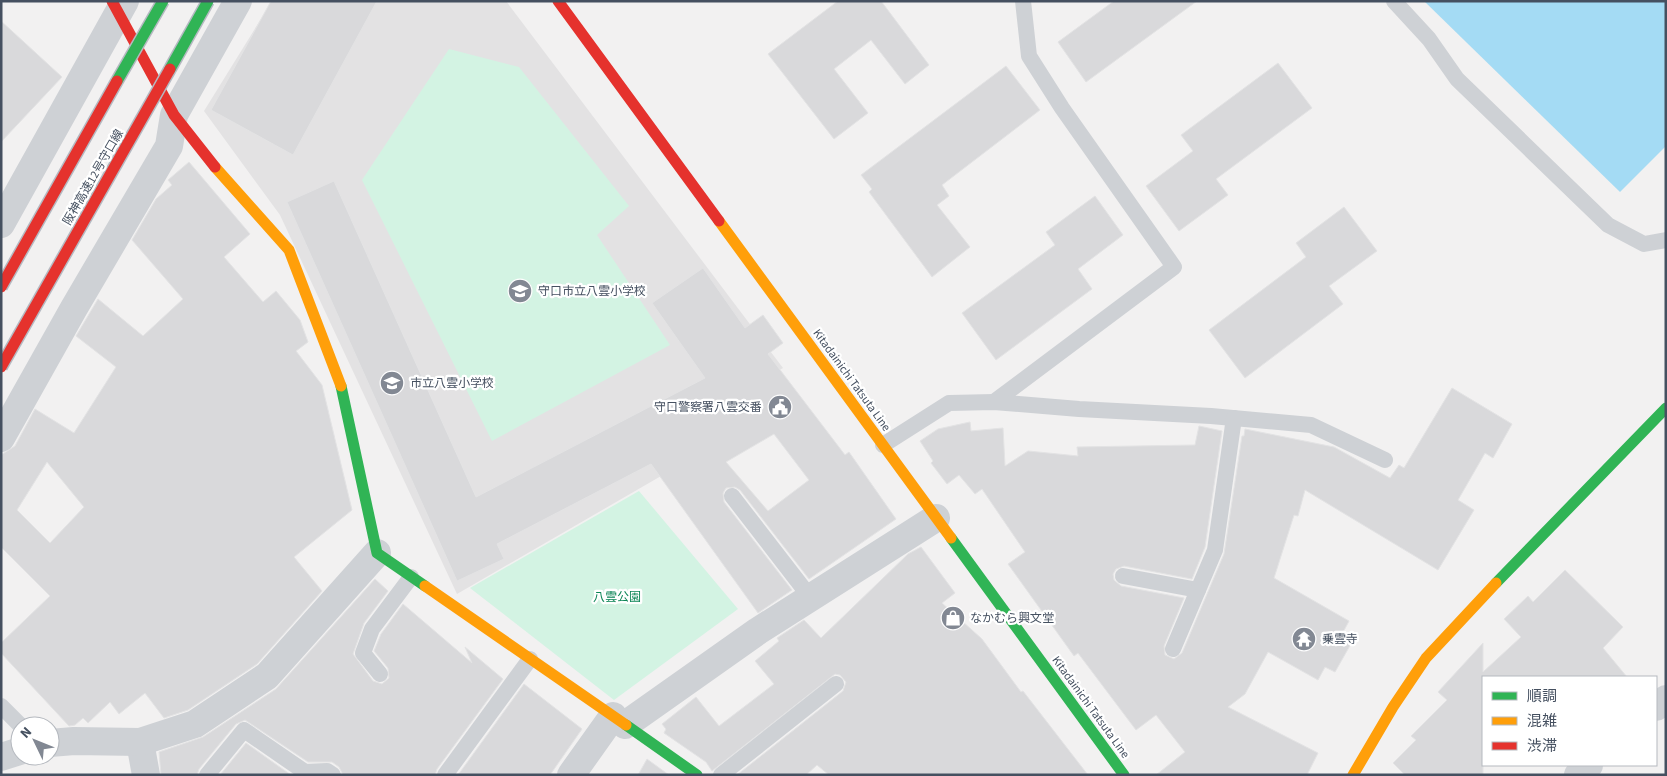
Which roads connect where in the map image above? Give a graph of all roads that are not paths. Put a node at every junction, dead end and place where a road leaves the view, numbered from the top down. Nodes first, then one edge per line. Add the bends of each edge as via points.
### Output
1 (163, 1) edge
2 (208, 1) edge
3 (238, 1) edge
4 (558, 1) edge
5 (1023, 1) edge
6 (1394, 1) edge
7 (119, 5) edge
8 (174, 115) junction
9 (1, 224) edge
10 (1666, 240) edge
11 (1, 288) edge
12 (1, 366) edge
13 (994, 402) junction
14 (1666, 408) edge
15 (1234, 418) junction
16 (1, 438) edge
17 (883, 445) junction
18 (1385, 460) dead end
19 (732, 496) dead end
20 (936, 518) junction
21 (377, 554) junction
22 (1123, 576) dead end
23 (411, 577) junction
24 (1198, 590) junction
25 (810, 597) junction
26 (1173, 649) dead end
27 (530, 659) junction
28 (380, 674) dead end
29 (836, 684) dead end
30 (1, 706) edge
31 (11, 716) edge
32 (619, 721) junction
33 (140, 742) junction
34 (60, 743) edge
35 (1588, 766) edge
36 (146, 775) edge
37 (208, 775) edge
38 (333, 775) edge
39 (445, 775) edge
40 (571, 775) edge
41 (697, 775) edge
42 (721, 775) edge
43 (1124, 775) edge
44 (1353, 775) edge
45 (1578, 775) edge

1 - 11 main road, 阪神高速12号守口線, bridge
2 - 12 main road, 阪神高速12号守口線, bridge
3 - 8 street
4 - 17 main road, Kitadainichi Tatsuta Line
5 - 13 lane via 1029,56 1174,267
6 - 10 lane via 1429,38 1457,79 1608,225 1644,244
7 - 8 main road
7 - 9 street
8 - 16 street via 169,146
8 - 21 main road via 202,153 290,250 339,376
13 - 15 lane
13 - 17 lane via 950,403
14 - 44 main road via 1438,642 1399,695
15 - 18 lane via 1311,424
15 - 24 lane via 1215,550
17 - 20 main road, Kitadainichi Tatsuta Line
19 - 25 lane
20 - 25 street
20 - 43 main road, Kitadainichi Tatsuta Line
21 - 23 main road
21 - 33 street via 267,676 195,724
22 - 24 lane
23 - 27 main road
23 - 28 lane via 372,629 363,653
24 - 26 lane
25 - 32 street
27 - 32 main road
27 - 39 lane
29 - 42 lane
30 - 31 lane
32 - 40 street
32 - 41 main road
33 - 34 street
33 - 36 street
35 - 45 street
37 - 38 lane via 244,730 305,772 327,771

